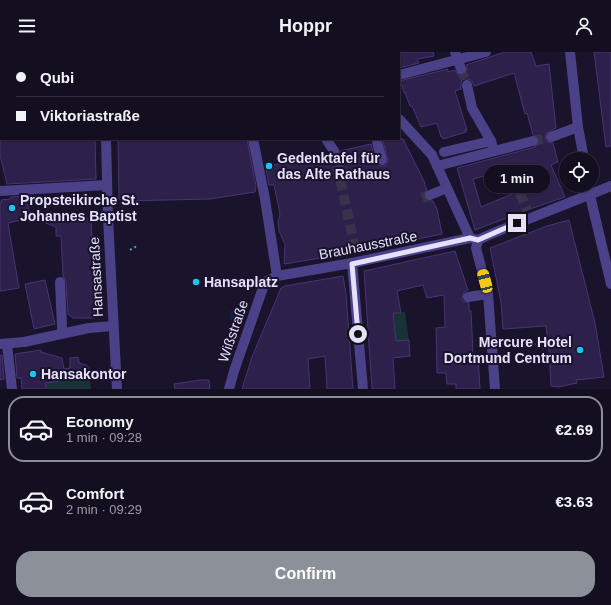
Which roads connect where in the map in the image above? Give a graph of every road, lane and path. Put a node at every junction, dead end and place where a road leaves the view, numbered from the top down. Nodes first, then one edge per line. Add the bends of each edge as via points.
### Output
1 (486, 52) edge
2 (570, 52) edge
3 (458, 60) edge
4 (400, 75) edge
5 (466, 85) tunnel mouth
6 (400, 120) edge
7 (578, 127) junction
8 (551, 137) tunnel mouth
9 (106, 140) edge
10 (253, 140) edge
11 (327, 140) edge
12 (533, 141) tunnel mouth
13 (377, 142) dead end
14 (493, 146) junction
15 (334, 151) tunnel mouth
16 (471, 152) junction
17 (583, 152) edge
18 (439, 153) junction
19 (382, 160) dead end
20 (438, 166) junction
21 (107, 185) junction
22 (611, 186) edge
23 (447, 188) junction
24 (599, 188) edge
25 (0, 191) edge
26 (582, 192) edge
27 (590, 192) edge
28 (430, 195) tunnel mouth
29 (474, 239) junction
30 (138, 248) dead end
31 (130, 250) dead end
32 (352, 264) junction
33 (277, 276) junction
34 (60, 282) dead end
35 (265, 282) joint
36 (611, 284) edge
37 (488, 294) junction
38 (468, 297) dead end
39 (113, 326) junction
40 (63, 333) junction
41 (4, 344) edge
42 (492, 345) junction
43 (544, 348) dead end
44 (12, 389) edge
45 (117, 389) edge
46 (229, 389) edge
47 (363, 389) edge
48 (495, 389) edge

1 - 3 street
2 - 7 street
3 - 4 street
5 - 14 street via 472,108
6 - 18 street
7 - 8 street
7 - 17 street
9 - 21 street, Hansastraße
10 - 33 street
11 - 15 street
12 - 14 street
13 - 19 street
14 - 16 street
16 - 18 street
16 - 20 street
18 - 20 street
20 - 23 street
21 - 25 street
21 - 39 street, Hansastraße
22 - 24 street, Brauhausstraße
23 - 28 street
23 - 29 street
26 - 29 street, Brauhausstraße
27 - 36 street
29 - 32 street, Brauhausstraße
29 - 37 street
30 - 31 path
32 - 33 street, Brauhausstraße
32 - 47 street
33 - 35 street, Brauhausstraße
34 - 40 street
35 - 46 street, Wißstraße
37 - 38 street
37 - 42 street
39 - 40 street
39 - 45 street, Hansastraße
40 - 41 street
41 - 44 street
42 - 43 path via 534,342
42 - 48 street

